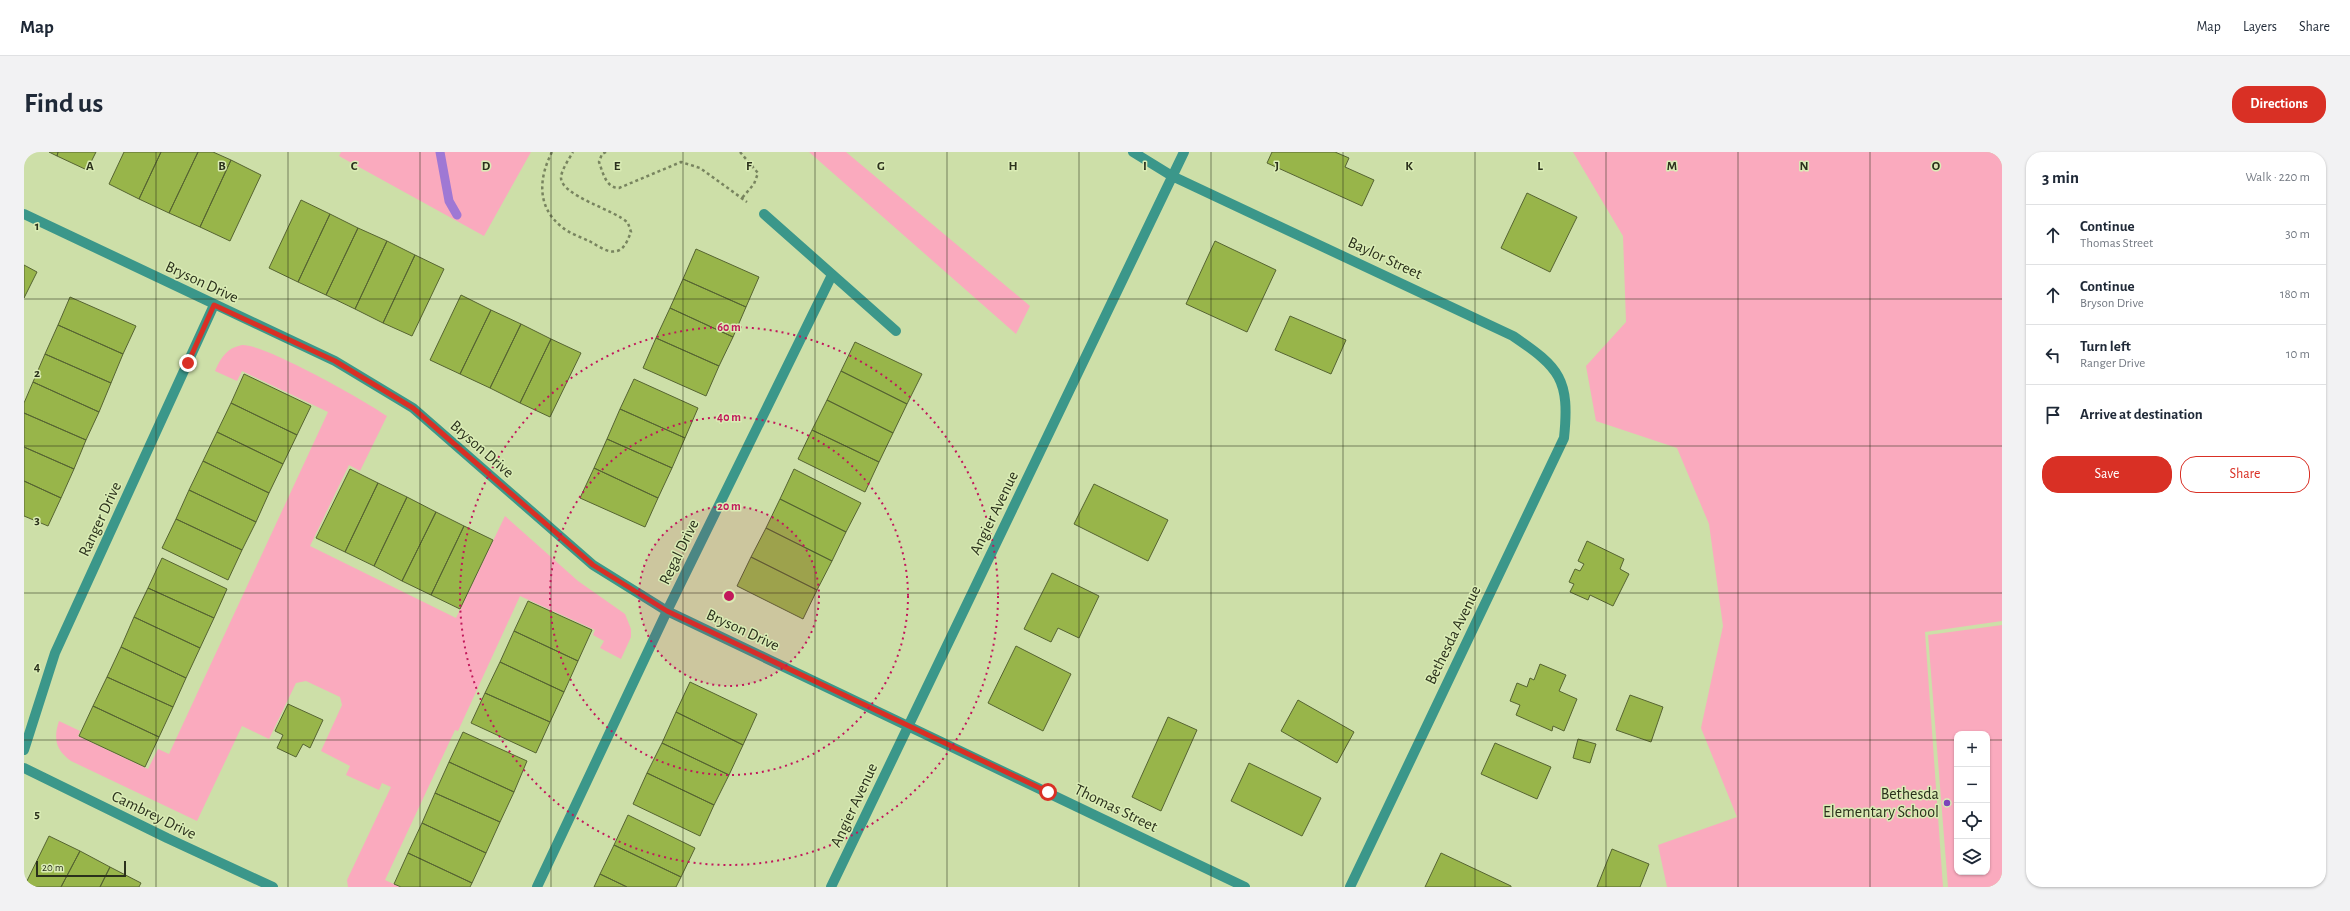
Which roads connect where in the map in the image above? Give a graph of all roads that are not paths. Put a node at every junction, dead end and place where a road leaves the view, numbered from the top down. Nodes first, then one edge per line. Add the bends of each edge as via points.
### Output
1 (1133, 152) edge
2 (1184, 152) edge
3 (1172, 176) junction
4 (24, 214) edge
5 (764, 214) dead end
6 (832, 275) junction
7 (214, 305) junction
8 (896, 332) dead end
9 (1564, 391) joint
10 (667, 611) junction
11 (909, 725) junction
12 (24, 750) edge
13 (24, 768) edge
14 (273, 887) edge
15 (537, 887) edge
16 (832, 887) edge
17 (1245, 887) edge
18 (1350, 887) edge

1 - 3 street, Baylor Street
2 - 3 street, Angier Avenue
3 - 9 street, Baylor Street via 1513,336 1540,354 1556,370
3 - 11 street, Angier Avenue
4 - 7 street, Bryson Drive
5 - 6 street
6 - 8 street
6 - 10 street, Regal Drive
7 - 10 street, Bryson Drive via 335,361 413,408 593,565
7 - 12 street, Ranger Drive via 55,653
9 - 18 street, Bethesda Avenue via 1564,438
10 - 11 street, Bryson Drive
10 - 15 street, Regal Drive
11 - 16 street, Angier Avenue
11 - 17 street, Thomas Street
13 - 14 street, Cambrey Drive

